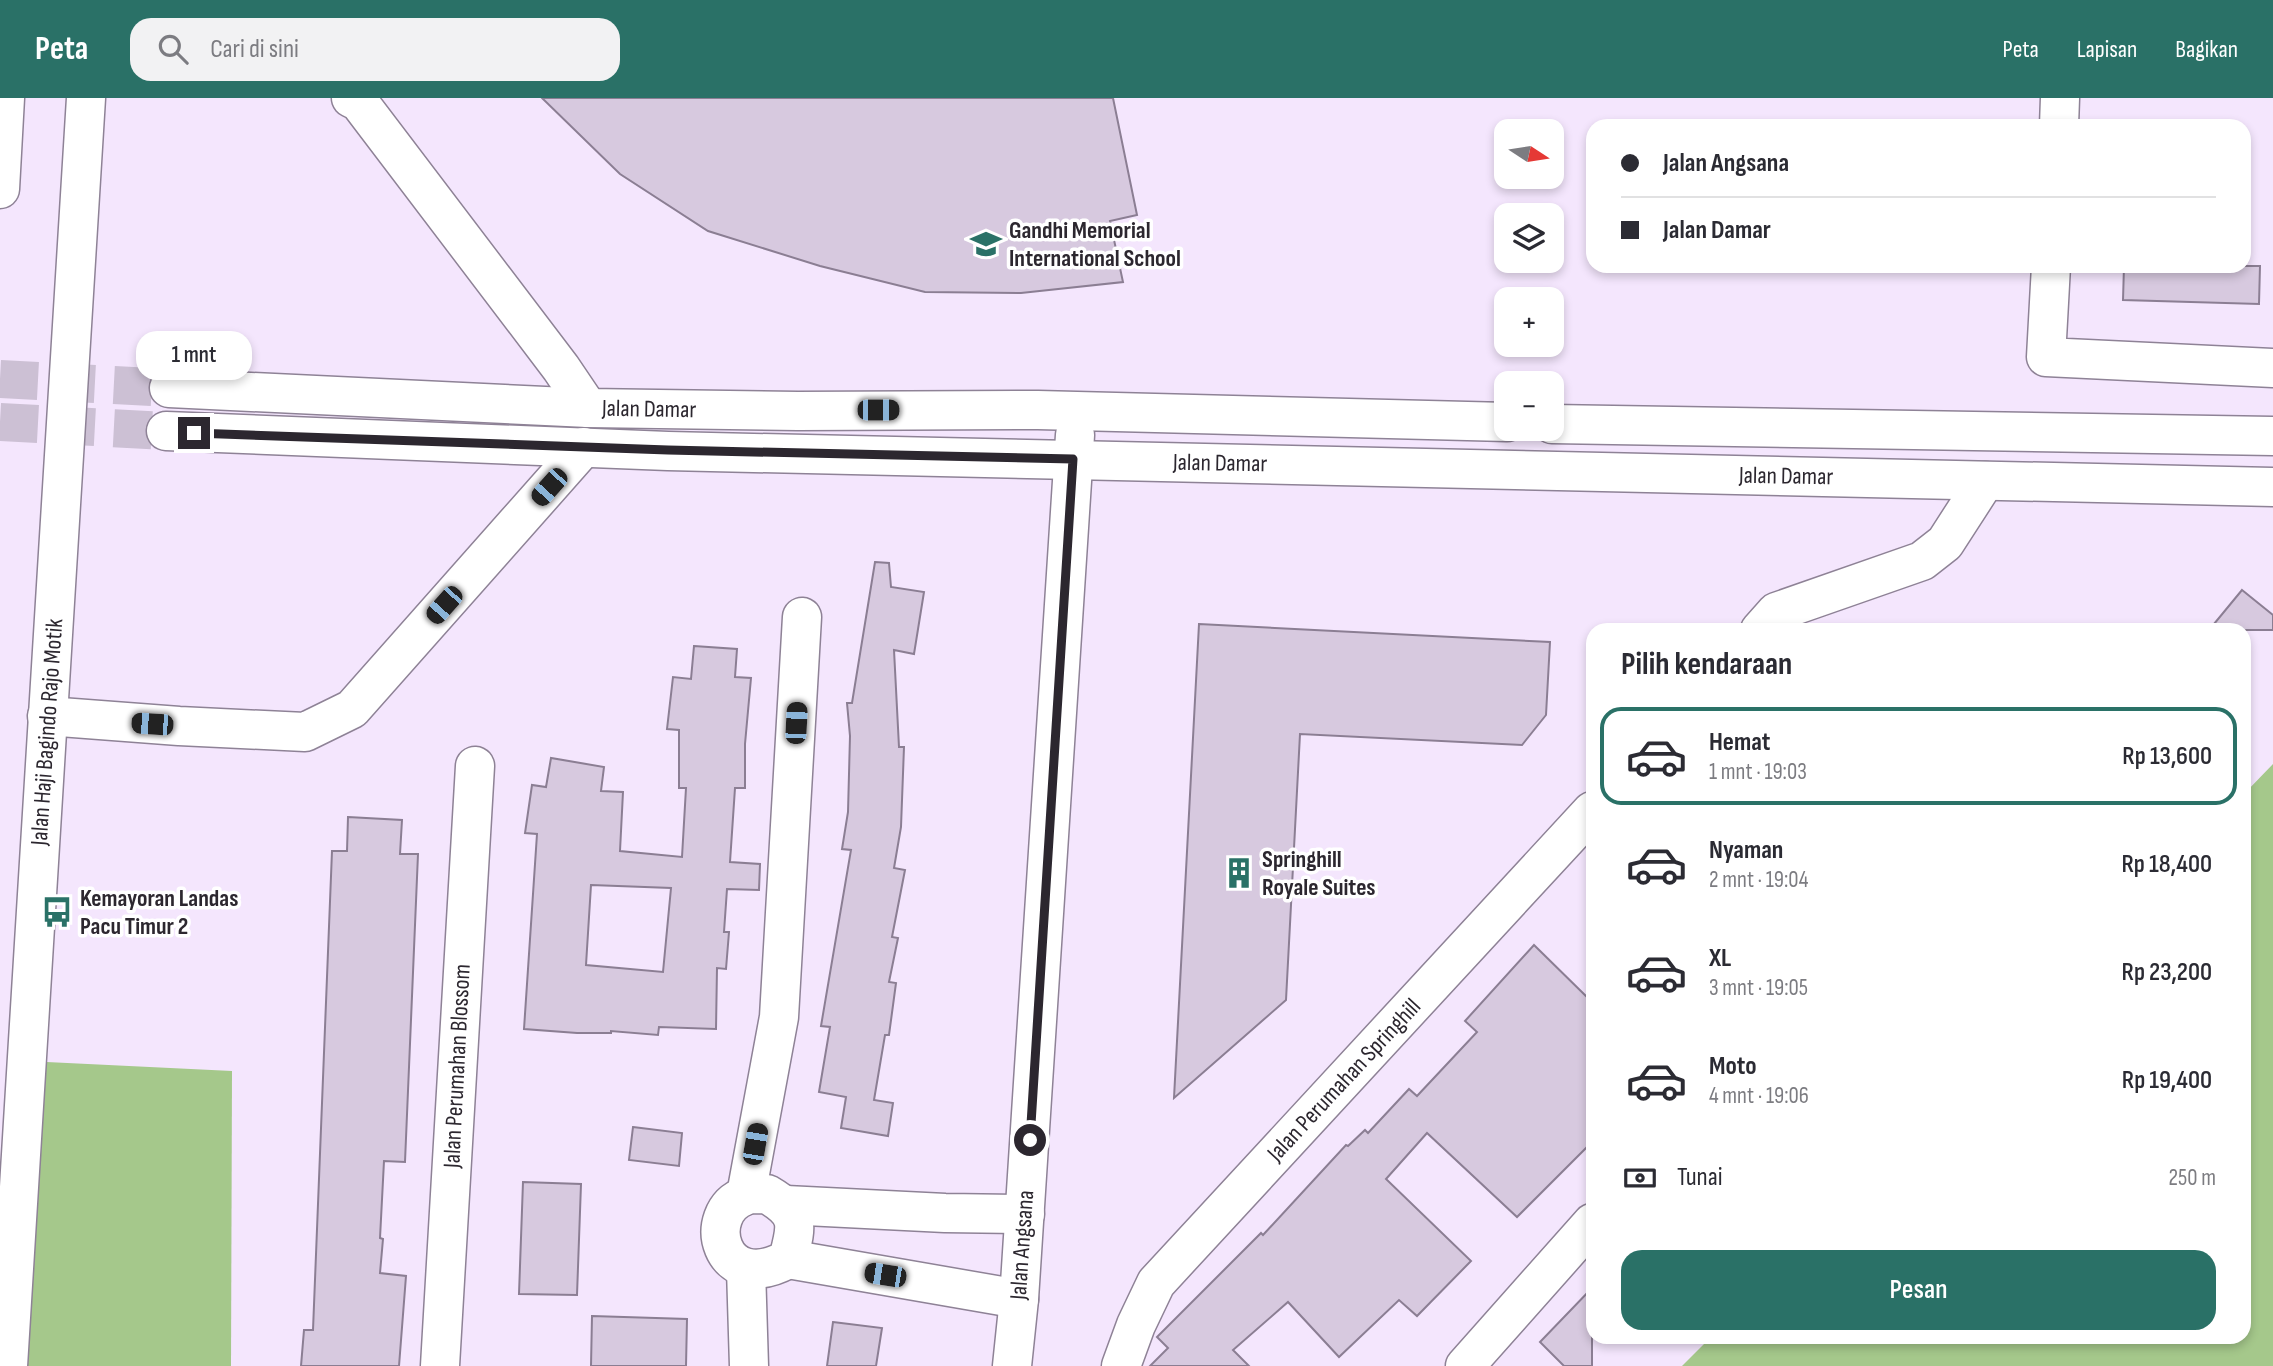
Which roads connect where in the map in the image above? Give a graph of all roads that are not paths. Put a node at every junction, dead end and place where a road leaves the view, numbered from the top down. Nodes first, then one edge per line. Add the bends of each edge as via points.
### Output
1 (5, 98) edge
2 (86, 98) edge
3 (351, 98) edge
4 (2060, 98) edge
5 (2059, 119) edge
6 (0, 189) edge
7 (2051, 273) edge
8 (2273, 368) edge
9 (169, 388) tunnel mouth
10 (588, 408) junction
11 (1077, 412) junction
12 (1494, 422) edge
13 (1564, 424) edge
14 (1863, 428) junction
15 (166, 432) tunnel mouth
16 (2039, 434) junction
17 (2273, 436) edge
18 (584, 447) junction
19 (1073, 459) junction
20 (1863, 478) junction
21 (1984, 481) junction
22 (2037, 483) junction
23 (2273, 487) edge
24 (802, 617) dead end
25 (1766, 623) edge
26 (47, 716) junction
27 (475, 766) dead end
28 (1586, 817) edge
29 (746, 1195) junction
30 (786, 1205) junction
31 (1025, 1214) junction
32 (1586, 1230) edge
33 (788, 1259) junction
34 (746, 1269) junction
35 (1019, 1299) junction
36 (8, 1366) edge
37 (440, 1366) edge
38 (749, 1366) edge
39 (1013, 1366) edge
40 (1121, 1366) edge
41 (1465, 1366) edge

1 - 6 street
2 - 26 street, Jalan Haji Bagindo Rajo Motik
3 - 10 street via 359,102
4 - 5 street
7 - 8 street via 2046,357
9 - 10 street, Jalan Damar
10 - 11 street, Jalan Damar
11 - 12 street, Jalan Damar
11 - 19 street, Jalan Angsana
13 - 14 street, Jalan Damar
14 - 16 street, Jalan Damar
14 - 20 street
15 - 18 street, Jalan Damar
16 - 17 street, Jalan Damar
16 - 22 street
18 - 19 street, Jalan Damar
18 - 26 street via 352,709 305,732
19 - 20 street, Jalan Damar
19 - 31 street, Jalan Angsana
20 - 21 street, Jalan Damar
21 - 22 street, Jalan Damar
21 - 25 street via 1945,543 1922,561 1776,612
22 - 23 street, Jalan Damar
24 - 29 street via 779,1017
26 - 36 street, Jalan Haji Bagindo Rajo Motik
27 - 37 street, Jalan Perumahan Blossom
28 - 40 street, Jalan Perumahan Springhill via 1156,1283
29 - 30 street via 767,1194
29 - 34 street via 730,1206 721,1223 720,1242 730,1259
30 - 31 street
30 - 33 street via 796,1229
31 - 35 street, Jalan Angsana
32 - 41 street
33 - 34 street via 770,1269
33 - 35 street
34 - 38 street
35 - 39 street, Jalan Angsana

